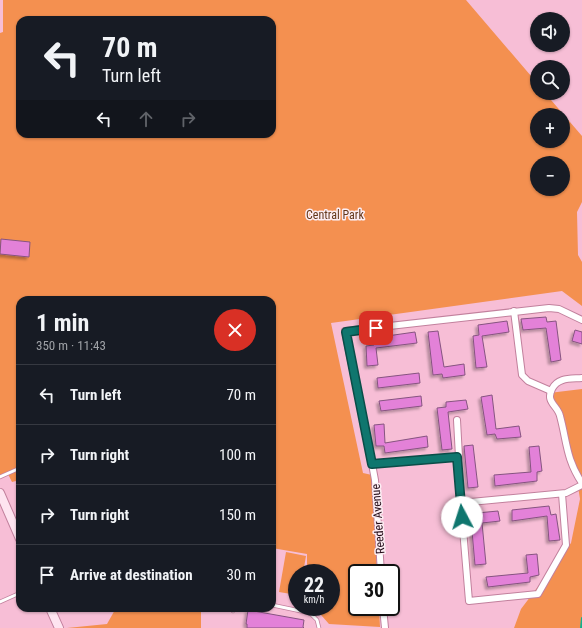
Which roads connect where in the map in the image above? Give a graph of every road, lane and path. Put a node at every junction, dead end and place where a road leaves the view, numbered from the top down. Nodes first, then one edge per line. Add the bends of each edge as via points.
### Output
1 (514, 311) junction
2 (582, 320) edge
3 (582, 378) edge
4 (551, 391) junction
5 (457, 420) dead end
6 (457, 457) junction
7 (372, 464) junction
8 (16, 470) edge
9 (0, 477) edge
10 (582, 484) edge
11 (0, 494) edge
12 (562, 494) junction
13 (460, 502) junction
14 (2, 505) edge
15 (16, 531) edge
16 (380, 564) edge
17 (16, 595) edge
18 (0, 602) edge
19 (276, 606) edge
20 (52, 612) edge
21 (384, 616) edge
22 (59, 628) edge
23 (319, 628) edge
24 (384, 628) edge

1 - 2 street via 552,308
1 - 4 street via 522,375 528,381
1 - 7 street, Reeder Avenue via 346,332
3 - 4 street via 560,380
4 - 10 street via 551,402 560,414 567,452
5 - 6 street
6 - 7 street
6 - 13 street
7 - 16 street, Reeder Avenue
8 - 9 lane
10 - 12 street
11 - 14 street
12 - 13 street
12 - 13 street via 566,545 538,594 469,601
14 - 15 street
17 - 18 lane
19 - 23 lane via 310,613 317,620
20 - 22 street
21 - 24 street

